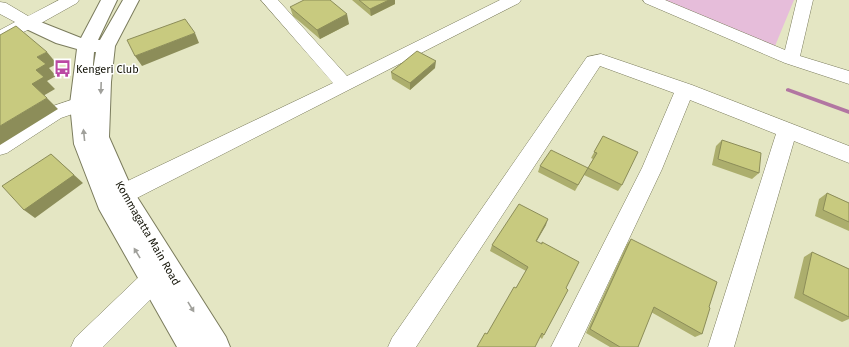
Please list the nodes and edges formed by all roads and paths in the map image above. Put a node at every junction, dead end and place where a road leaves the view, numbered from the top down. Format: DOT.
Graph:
graph roads {
  1 [pos="71,0"];
  2 [pos="109,0"];
  3 [pos="131,0"];
  4 [pos="269,0"];
  5 [pos="513,0"];
  6 [pos="651,0"];
  7 [pos="805,0"];
  8 [pos="0,8"];
  9 [pos="28,23"];
  10 [pos="0,38"];
  11 [pos="96,46"];
  12 [pos="791,59"];
  13 [pos="849,78"];
  14 [pos="345,85"];
  15 [pos="685,90"];
  16 [pos="80,104"];
  17 [pos="787,130"];
  18 [pos="0,147"];
  19 [pos="849,155"];
  20 [pos="123,194"];
  21 [pos="153,280"];
  22 [pos="84,347"];
  23 [pos="192,347"];
  24 [pos="216,347"];
  25 [pos="401,347"];
  26 [pos="564,347"];
  27 [pos="721,347"];
  1 -- 9 [label="street"];
  2 -- 11 [label="main road, Kommagatta Main Road"];
  3 -- 11 [label="main road, Kommagatta Main Road"];
  4 -- 14 [label="street"];
  5 -- 14 [label="street"];
  6 -- 12 [label="street"];
  7 -- 12 [label="street"];
  8 -- 9 [label="street"];
  9 -- 10 [label="street"];
  9 -- 11 [label="main road"];
  11 -- 16 [label="main road, Kommagatta Main Road"];
  11 -- 20 [label="main road, Kommagatta Main Road, one-way"];
  12 -- 13 [label="street"];
  14 -- 20 [label="street"];
  15 -- 17 [label="street"];
  15 -- 25 [label="street"];
  15 -- 26 [label="street"];
  16 -- 18 [label="street"];
  21 -- 16 [label="main road, Kommagatta Main Road, one-way"];
  17 -- 19 [label="street"];
  17 -- 27 [label="street"];
  20 -- 24 [label="main road, Kommagatta Main Road, one-way"];
  21 -- 22 [label="street"];
  21 -- 23 [label="main road, Kommagatta Main Road"];
}
